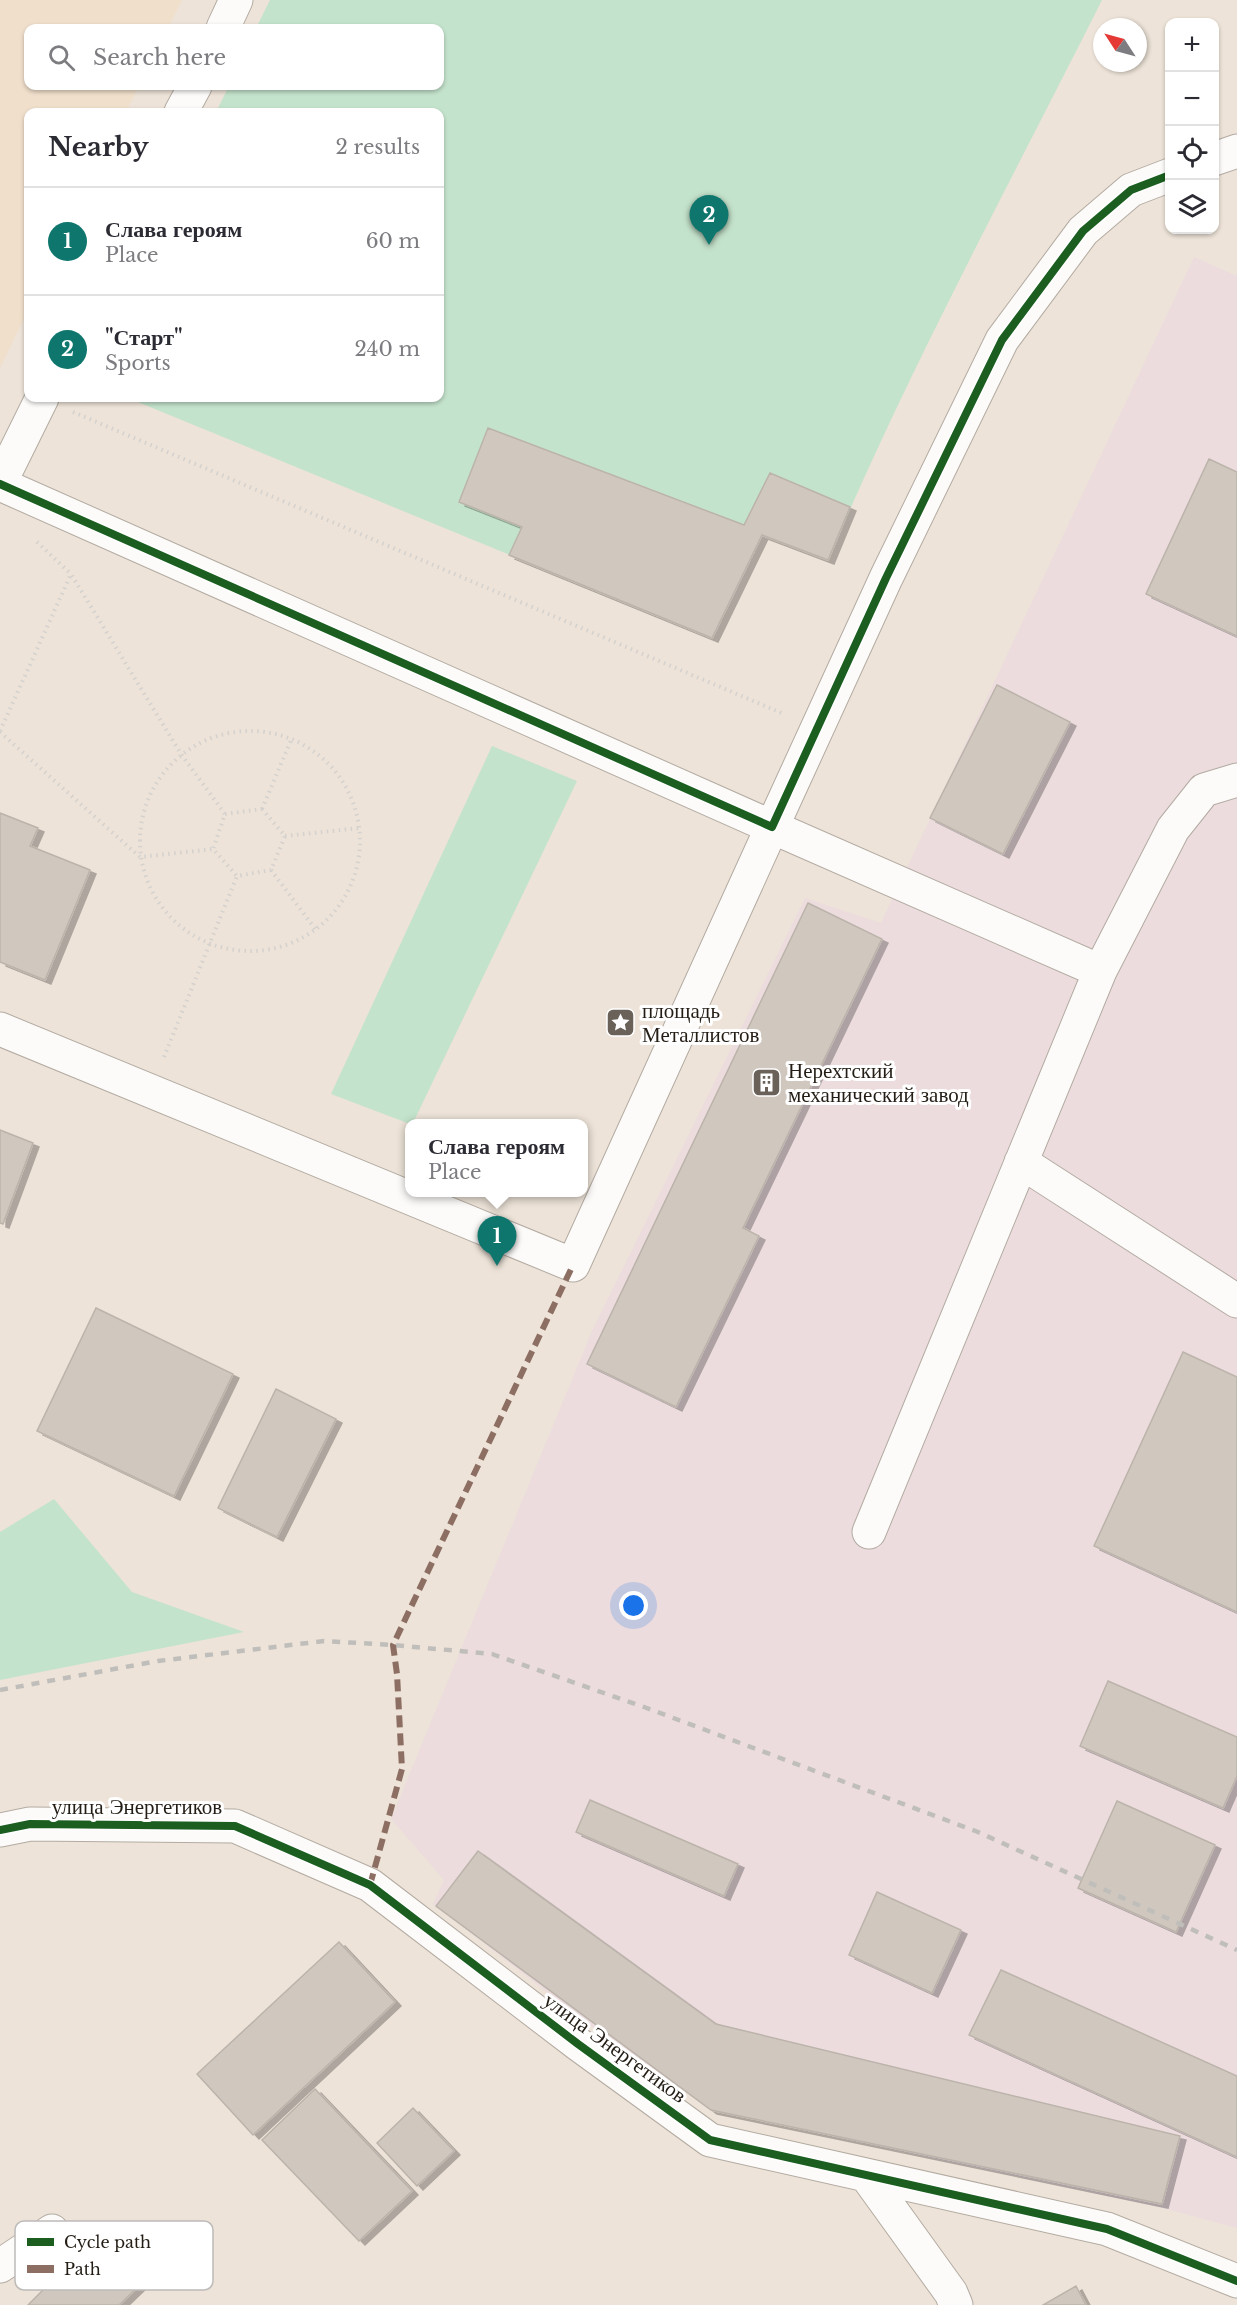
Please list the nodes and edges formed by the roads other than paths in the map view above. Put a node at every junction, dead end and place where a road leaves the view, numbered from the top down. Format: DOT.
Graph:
graph roads {
  1 [pos="237,0"];
  2 [pos="225,24"];
  3 [pos="193,90"];
  4 [pos="184,108"];
  5 [pos="1237,151"];
  6 [pos="1219,158"];
  7 [pos="1165,177"];
  8 [pos="40,402"];
  9 [pos="0,483"];
  10 [pos="1237,780"];
  11 [pos="772,827"];
  12 [pos="1101,970"];
  13 [pos="0,1029"];
  14 [pos="1021,1162"];
  15 [pos="405,1196"];
  16 [pos="408,1197"];
  17 [pos="1237,1301"];
  18 [pos="869,1532"];
  19 [pos="0,1830"];
  20 [pos="866,2175"];
  21 [pos="15,2256"];
  22 [pos="0,2266"];
  23 [pos="1237,2281"];
  24 [pos="956,2305"];
  1 -- 2 [label="street"];
  3 -- 4 [label="street"];
  5 -- 6 [label="street"];
  7 -- 11 [label="street"];
  8 -- 9 [label="street"];
  9 -- 11 [label="street"];
  10 -- 12 [label="street"];
  11 -- 12 [label="street"];
  11 -- 16 [label="street"];
  12 -- 14 [label="street"];
  13 -- 15 [label="street"];
  14 -- 17 [label="street"];
  14 -- 18 [label="street"];
  19 -- 20 [label="street, улица Энергетиков"];
  20 -- 23 [label="street, улица Энергетиков"];
  20 -- 24 [label="street"];
  21 -- 22 [label="street"];
}
